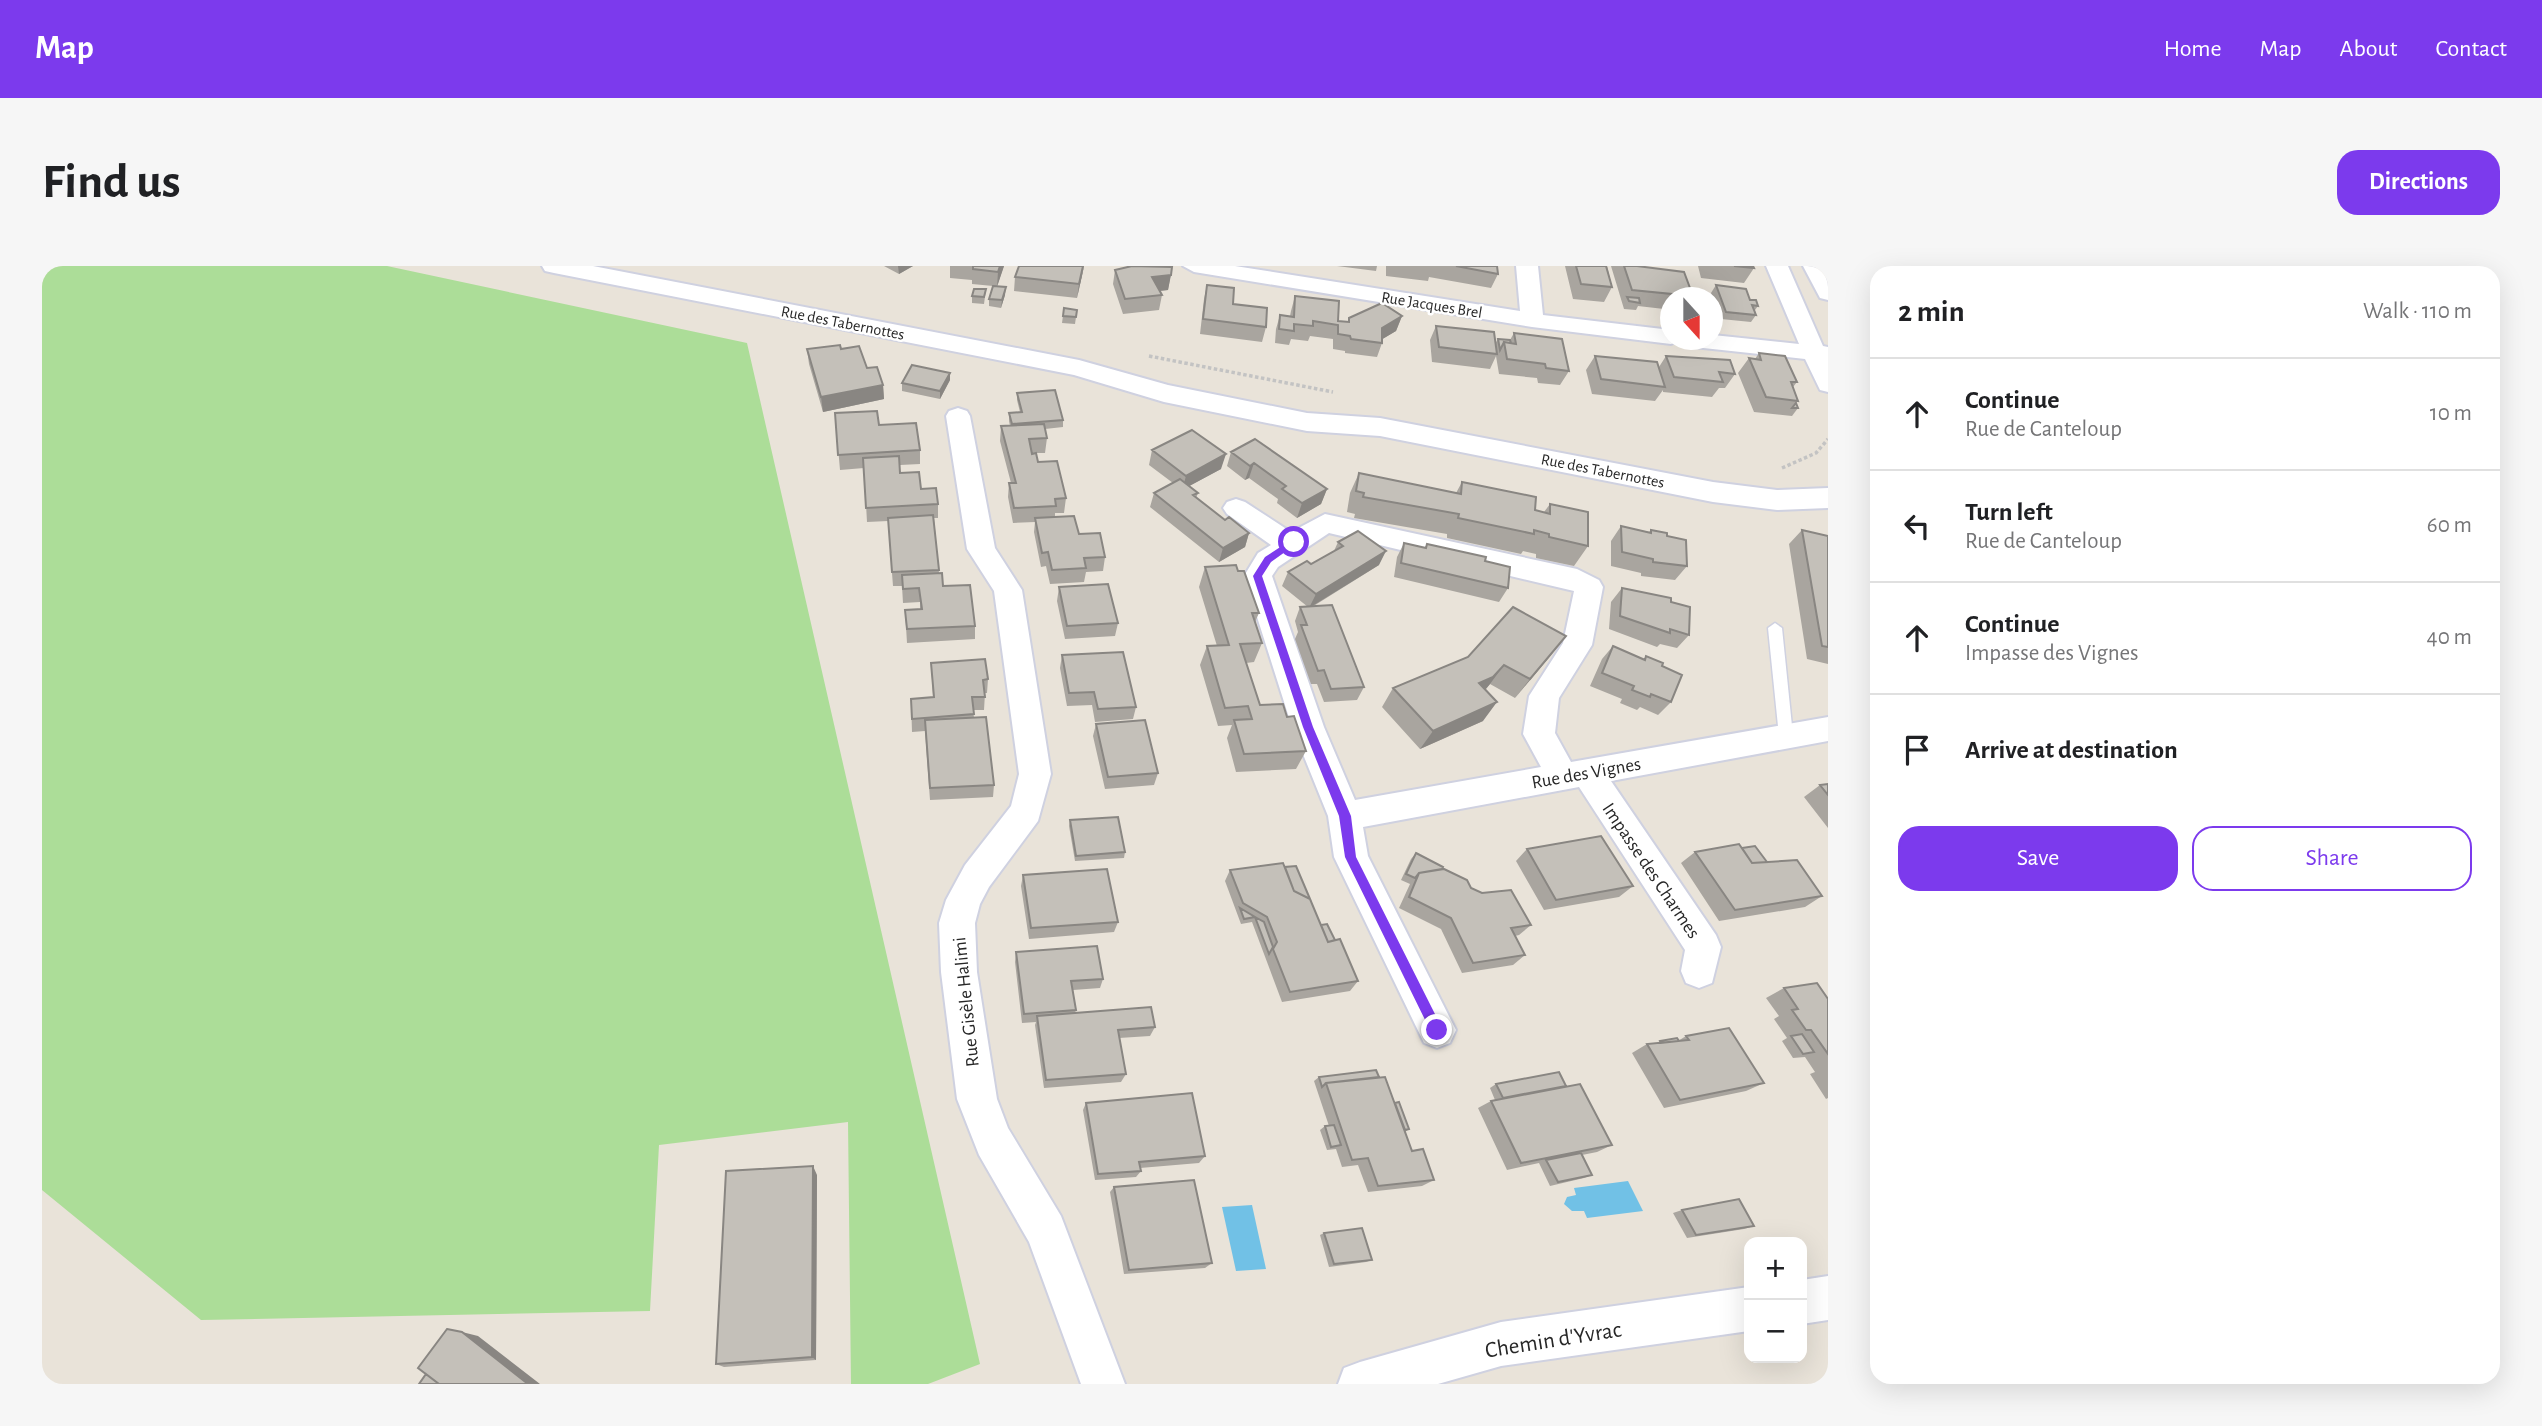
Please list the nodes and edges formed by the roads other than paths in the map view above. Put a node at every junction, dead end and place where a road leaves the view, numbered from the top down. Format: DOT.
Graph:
graph roads {
  1 [pos="554,266"];
  2 [pos="1194,266"];
  3 [pos="1527,266"];
  4 [pos="1777,266"];
  5 [pos="1815,266"];
  6 [pos="1828,293"];
  7 [pos="1532,320"];
  8 [pos="1660,336"];
  9 [pos="1723,343"];
  10 [pos="1821,354"];
  11 [pos="1828,385"];
  12 [pos="958,416"];
  13 [pos="1828,498"];
  14 [pos="1236,508"];
  15 [pos="1290,545"];
  16 [pos="1775,628"];
  17 [pos="1828,729"];
  18 [pos="1786,736"];
  19 [pos="1574,774"];
  20 [pos="1345,816"];
  21 [pos="1699,971"];
  22 [pos="1437,1030"];
  23 [pos="1828,1298"];
  24 [pos="1807,1301"];
  25 [pos="1744,1310"];
  26 [pos="1373,1382"];
  27 [pos="1103,1384"];
  1 -- 13 [label="street, Rue des Tabernottes"];
  2 -- 7 [label="street, Rue Jacques Brel"];
  3 -- 7 [label="street"];
  4 -- 10 [label="street"];
  5 -- 6 [label="street"];
  7 -- 8 [label="street, Rue Jacques Brel"];
  9 -- 10 [label="street"];
  10 -- 11 [label="street"];
  12 -- 27 [label="street, Rue Gisèle Halimi"];
  14 -- 15 [label="street"];
  15 -- 19 [label="street, Impasse des Charmes"];
  15 -- 20 [label="street"];
  16 -- 18 [label="lane"];
  17 -- 18 [label="street, Rue des Vignes"];
  18 -- 19 [label="street, Rue des Vignes"];
  19 -- 20 [label="street, Rue des Vignes"];
  19 -- 21 [label="street, Impasse des Charmes"];
  20 -- 22 [label="street"];
  23 -- 24 [label="street"];
  25 -- 26 [label="street, Chemin d'Yvrac"];
}
